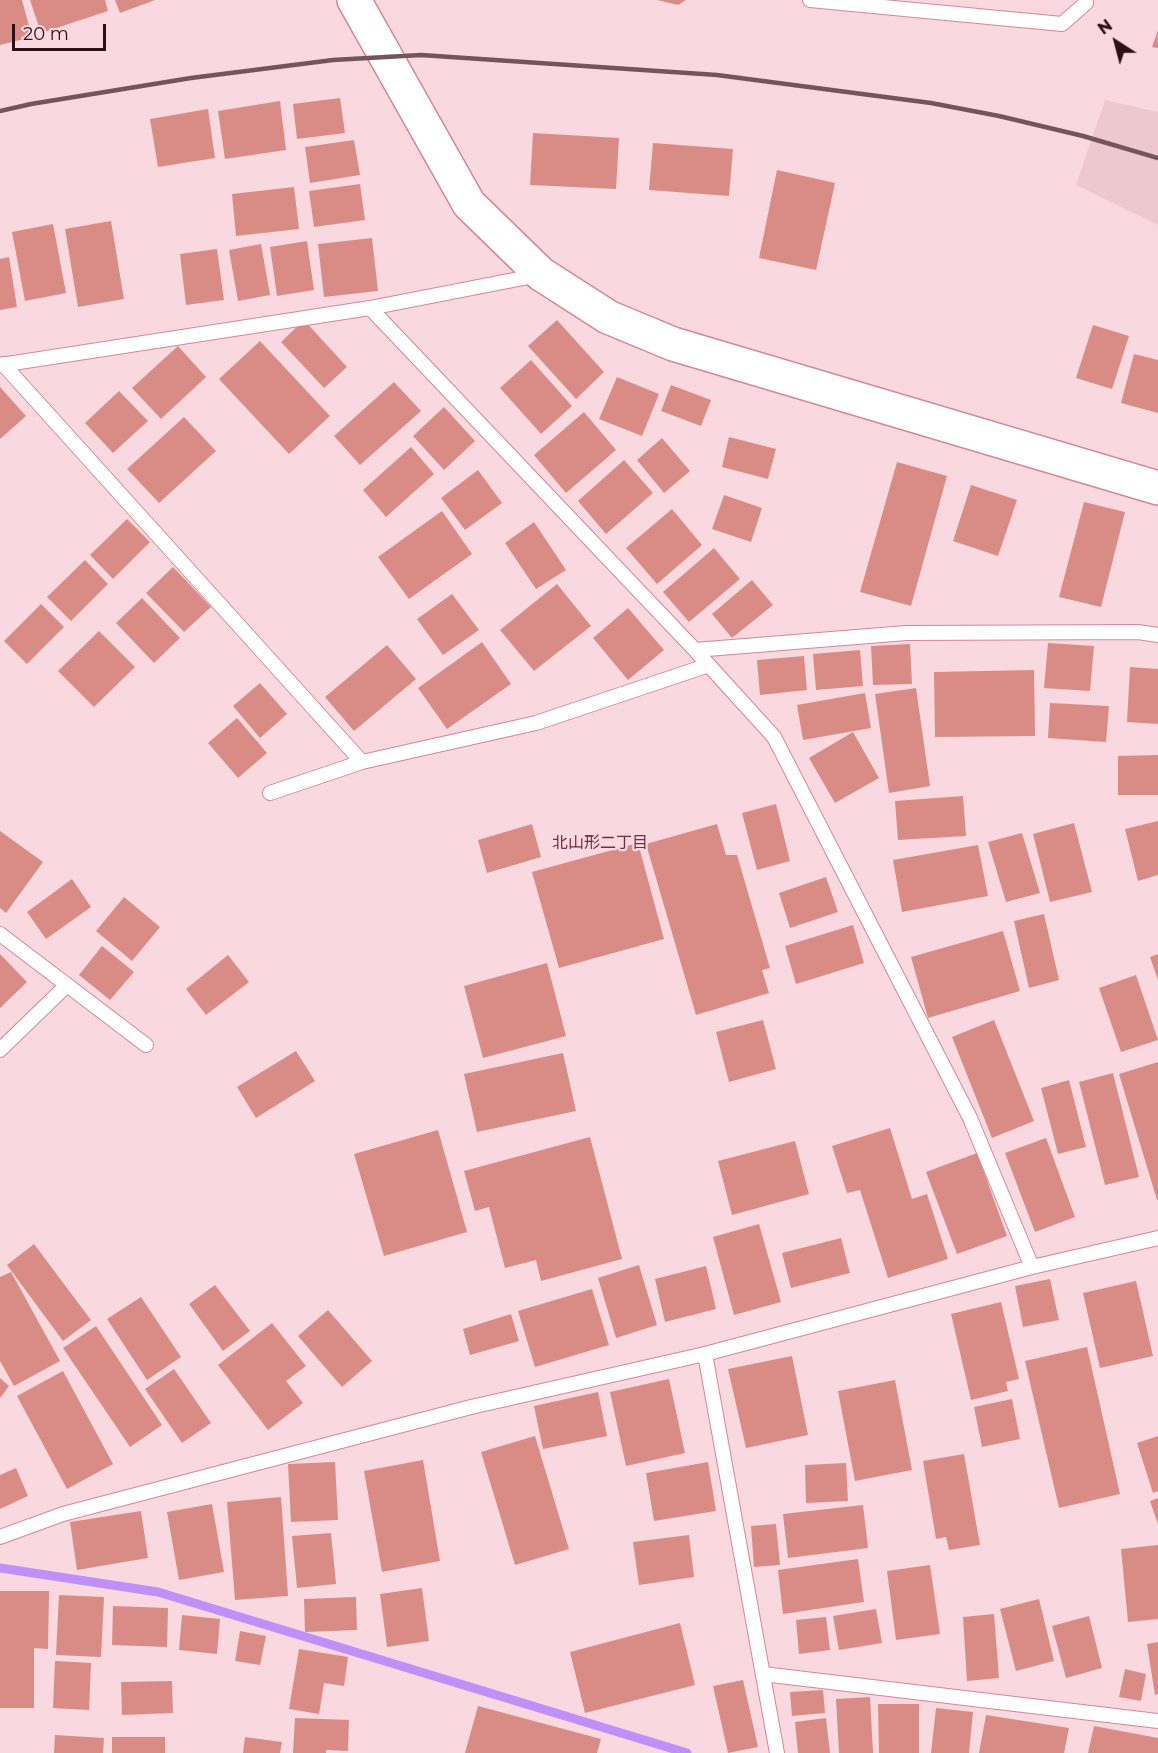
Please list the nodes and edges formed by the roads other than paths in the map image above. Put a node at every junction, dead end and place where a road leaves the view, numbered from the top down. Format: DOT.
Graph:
graph roads {
  1 [pos="354,0"];
  2 [pos="810,0"];
  3 [pos="1085,0"];
  4 [pos="541,274"];
  5 [pos="370,308"];
  6 [pos="1,365"];
  7 [pos="1158,488"];
  8 [pos="1158,635"];
  9 [pos="695,650"];
  10 [pos="709,665"];
  11 [pos="362,762"];
  12 [pos="270,793"];
  13 [pos="0,933"];
  14 [pos="66,986"];
  15 [pos="146,1045"];
  16 [pos="0,1050"];
  17 [pos="1158,1238"];
  18 [pos="1032,1267"];
  19 [pos="705,1354"];
  20 [pos="0,1537"];
  21 [pos="764,1674"];
  22 [pos="1158,1721"];
  23 [pos="777,1753"];
  1 -- 4 [label="street"];
  2 -- 3 [label="lane"];
  4 -- 5 [label="lane"];
  4 -- 7 [label="street"];
  5 -- 6 [label="lane"];
  5 -- 9 [label="lane"];
  6 -- 11 [label="lane"];
  8 -- 9 [label="lane"];
  9 -- 10 [label="lane"];
  10 -- 11 [label="lane"];
  10 -- 18 [label="lane"];
  11 -- 12 [label="lane"];
  13 -- 14 [label="lane"];
  14 -- 15 [label="lane"];
  14 -- 16 [label="lane"];
  17 -- 18 [label="lane"];
  18 -- 19 [label="lane"];
  19 -- 20 [label="lane"];
  19 -- 21 [label="lane"];
  21 -- 22 [label="lane"];
  21 -- 23 [label="lane"];
}
